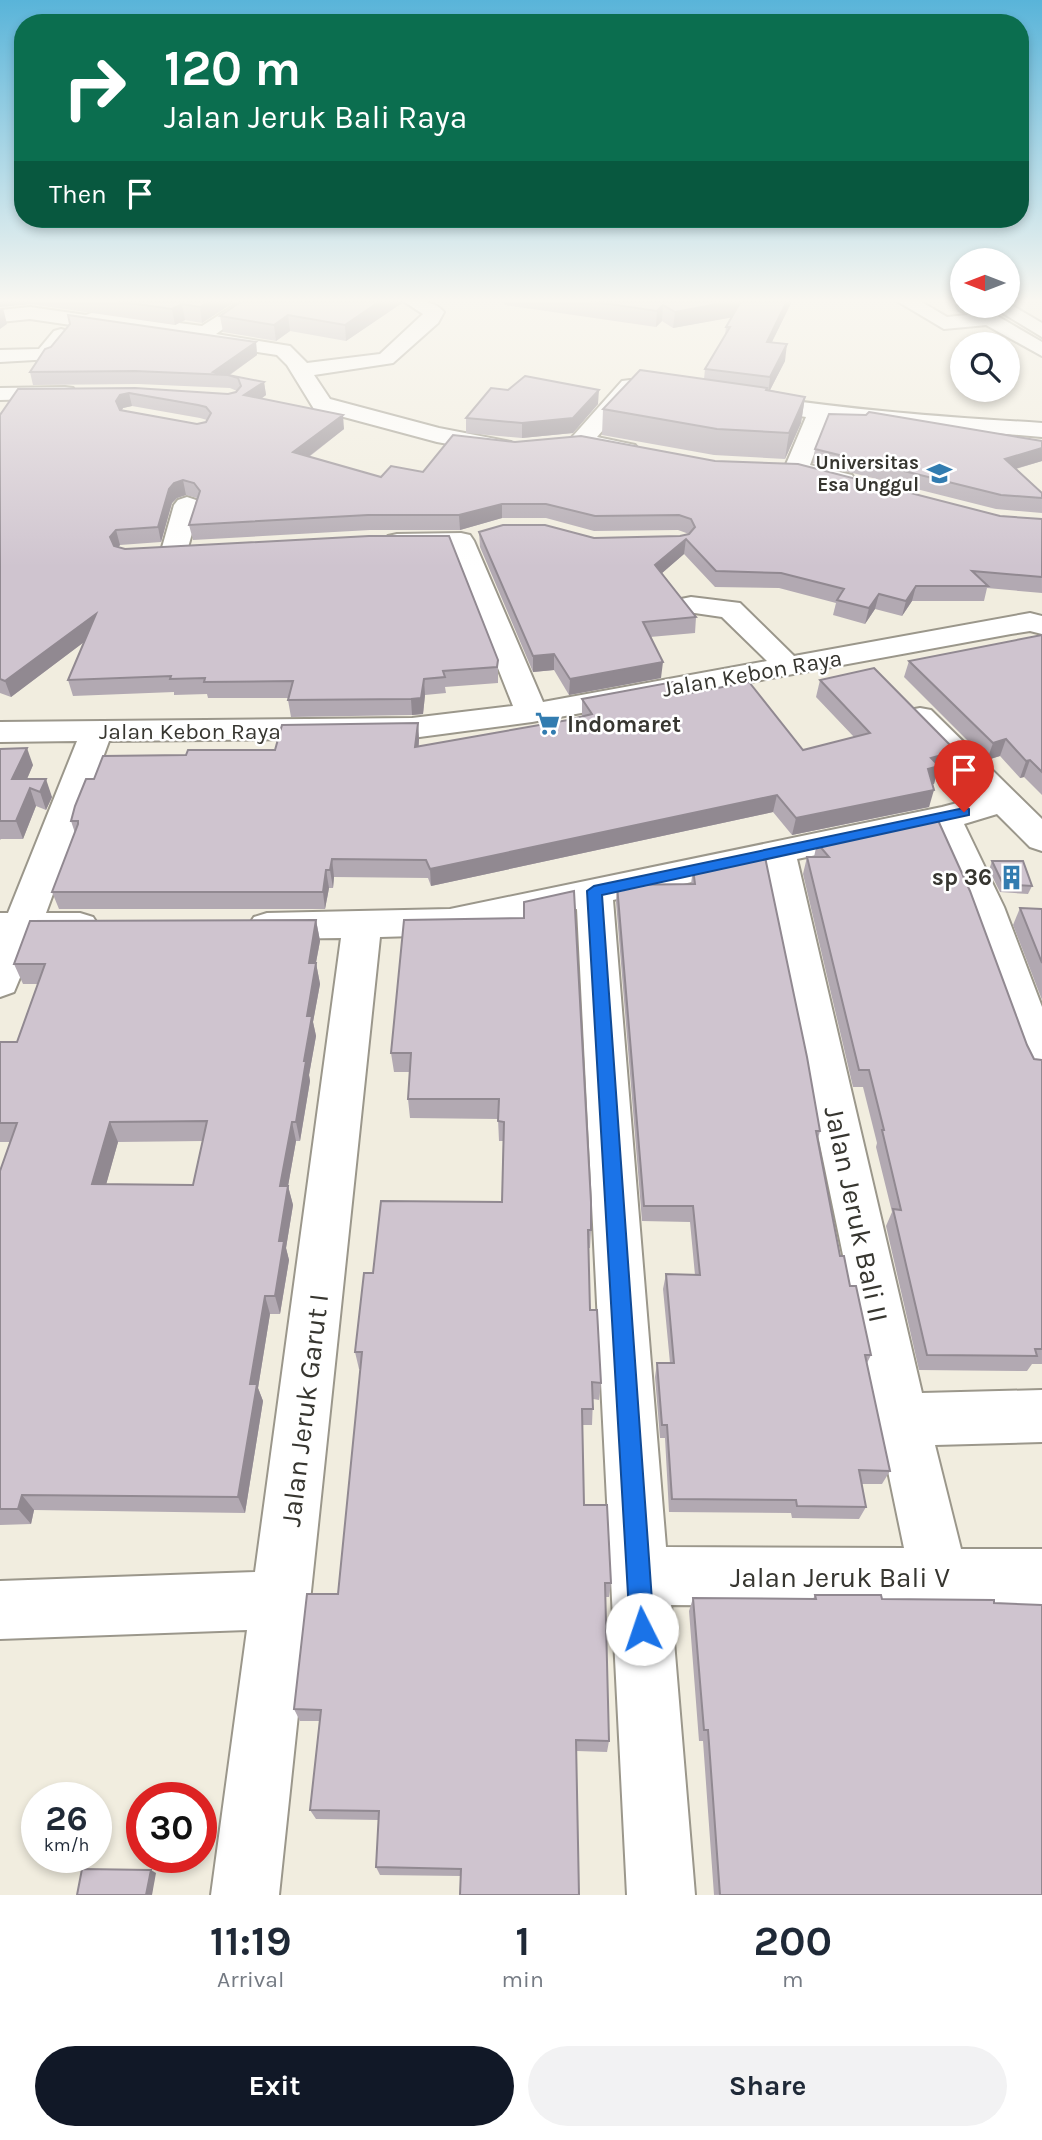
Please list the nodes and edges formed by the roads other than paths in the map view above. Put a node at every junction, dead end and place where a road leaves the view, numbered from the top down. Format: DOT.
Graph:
graph roads {
  1 [pos="311,389"];
  2 [pos="627,389"];
  3 [pos="83,393"];
  4 [pos="0,394"];
  5 [pos="725,398"];
  6 [pos="820,412"];
  7 [pos="1042,429"];
  8 [pos="581,441"];
  9 [pos="557,444"];
  10 [pos="520,447"];
  11 [pos="647,454"];
  12 [pos="869,487"];
  13 [pos="187,505"];
  14 [pos="370,541"];
  15 [pos="147,553"];
  16 [pos="691,605"];
  17 [pos="1042,625"];
  18 [pos="787,666"];
  19 [pos="903,699"];
  20 [pos="532,713"];
  21 [pos="97,731"];
  22 [pos="0,732"];
  23 [pos="1004,801"];
  24 [pos="944,818"];
  25 [pos="1042,839"];
  26 [pos="777,851"];
  27 [pos="594,891"];
  28 [pos="362,925"];
  29 [pos="115,926"];
  30 [pos="239,926"];
  31 [pos="10,927"];
  32 [pos="0,982"];
  33 [pos="1042,1060"];
  34 [pos="1042,1416"];
  35 [pos="902,1420"];
  36 [pos="639,1576"];
  37 [pos="939,1577"];
  38 [pos="1042,1578"];
  39 [pos="281,1600"];
  40 [pos="0,1610"];
  41 [pos="245,1895"];
  42 [pos="661,1895"];
  1 -- 10 [label="main road"];
  2 -- 8 [label="main road"];
  3 -- 4 [label="main road"];
  5 -- 6 [label="main road"];
  6 -- 7 [label="main road"];
  6 -- 12 [label="main road"];
  8 -- 9 [label="main road"];
  8 -- 11 [label="main road"];
  13 -- 15 [label="main road"];
  14 -- 20 [label="main road"];
  16 -- 18 [label="main road"];
  17 -- 18 [label="main road, Jalan Kebon Raya"];
  18 -- 20 [label="main road, Jalan Kebon Raya"];
  19 -- 23 [label="main road"];
  20 -- 21 [label="main road, Jalan Kebon Raya"];
  21 -- 22 [label="main road, Jalan Kebon Raya"];
  21 -- 31 [label="main road"];
  23 -- 24 [label="main road"];
  23 -- 25 [label="main road"];
  24 -- 26 [label="main road"];
  24 -- 33 [label="main road"];
  26 -- 27 [label="main road"];
  26 -- 35 [label="main road, Jalan Jeruk Bali II"];
  27 -- 28 [label="main road"];
  27 -- 36 [label="main road"];
  28 -- 30 [label="main road"];
  28 -- 39 [label="main road, Jalan Jeruk Garut I"];
  29 -- 31 [label="main road"];
  31 -- 32 [label="main road"];
  34 -- 35 [label="main road"];
  35 -- 37 [label="main road, Jalan Jeruk Bali II"];
  36 -- 37 [label="main road, Jalan Jeruk Bali V"];
  36 -- 42 [label="main road"];
  37 -- 38 [label="main road, Jalan Jeruk Bali V"];
  39 -- 40 [label="main road"];
  39 -- 41 [label="main road, Jalan Jeruk Garut I"];
}
